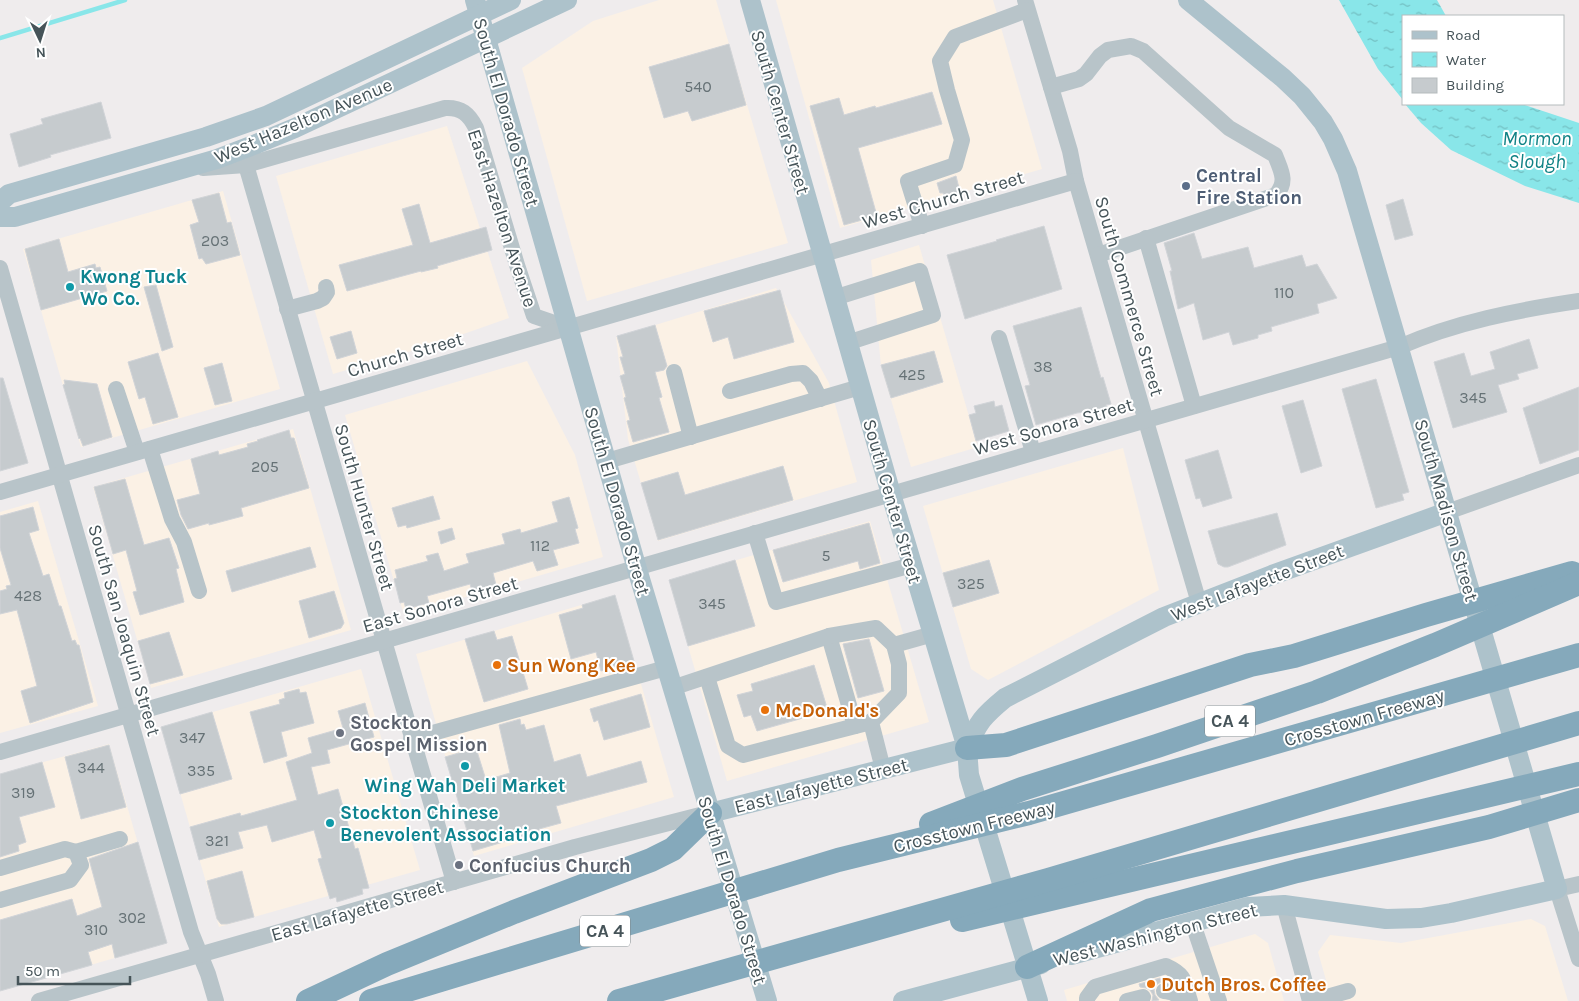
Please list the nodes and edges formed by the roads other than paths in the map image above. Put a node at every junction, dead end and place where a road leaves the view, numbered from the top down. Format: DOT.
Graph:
graph roads {
  1 [pos="475,0"];
  2 [pos="511,0"];
  3 [pos="567,0"];
  4 [pos="1188,0"];
  5 [pos="751,4"];
  6 [pos="1026,5"];
  7 [pos="1051,87"];
  8 [pos="256,144"];
  9 [pos="246,165"];
  10 [pos="178,170"];
  11 [pos="1076,181"];
  12 [pos="0,202"];
  13 [pos="0,217"];
  14 [pos="922,226"];
  15 [pos="1146,238"];
  16 [pos="822,255"];
  17 [pos="1098,255"];
  18 [pos="0,268"];
  19 [pos="326,287"];
  20 [pos="834,298"];
  21 [pos="1579,302"];
  22 [pos="287,309"];
  23 [pos="569,328"];
  24 [pos="999,338"];
  25 [pos="847,343"];
  26 [pos="1399,347"];
  27 [pos="674,372"];
  28 [pos="860,387"];
  29 [pos="116,389"];
  30 [pos="730,391"];
  31 [pos="820,399"];
  32 [pos="313,402"];
  33 [pos="1194,406"];
  34 [pos="1145,420"];
  35 [pos="691,437"];
  36 [pos="143,451"];
  37 [pos="1033,452"];
  38 [pos="607,461"];
  39 [pos="1579,465"];
  40 [pos="59,475"];
  41 [pos="0,492"];
  42 [pos="891,494"];
  43 [pos="1447,512"];
  44 [pos="755,533"];
  45 [pos="912,565"];
  46 [pos="637,569"];
  47 [pos="1579,571"];
  48 [pos="1579,583"];
  49 [pos="199,591"];
  50 [pos="1528,595"];
  51 [pos="1199,603"];
  52 [pos="933,634"];
  53 [pos="829,636"];
  54 [pos="383,641"];
  55 [pos="894,645"];
  56 [pos="1579,655"];
  57 [pos="666,668"];
  58 [pos="707,677"];
  59 [pos="672,688"];
  60 [pos="129,714"];
  61 [pos="871,722"];
  62 [pos="1572,725"];
  63 [pos="855,726"];
  64 [pos="411,739"];
  65 [pos="967,748"];
  66 [pos="0,752"];
  67 [pos="883,769"];
  68 [pos="1579,774"];
  69 [pos="1579,800"];
  70 [pos="710,813"];
  71 [pos="120,839"];
  72 [pos="76,852"];
  73 [pos="838,860"];
  74 [pos="0,868"];
  75 [pos="454,882"];
  76 [pos="1579,884"];
  77 [pos="1051,889"];
  78 [pos="1557,889"];
  79 [pos="0,900"];
  80 [pos="1284,905"];
  81 [pos="1192,921"];
  82 [pos="200,955"];
  83 [pos="1579,959"];
  84 [pos="1027,967"];
  85 [pos="1347,990"];
  86 [pos="1164,991"];
  87 [pos="1143,997"];
  88 [pos="39,1001"];
  89 [pos="216,1001"];
  90 [pos="308,1001"];
  91 [pos="371,1001"];
  92 [pos="619,1001"];
  93 [pos="766,1001"];
  94 [pos="902,1001"];
  95 [pos="1038,1001"];
  96 [pos="1087,1001"];
  97 [pos="1127,1001"];
  98 [pos="1180,1001"];
  99 [pos="1190,1001"];
  100 [pos="1219,1001"];
  101 [pos="1312,1001"];
  1 -- 23 [label="main road, South El Dorado Street"];
  2 -- 12 [label="main road"];
  3 -- 8 [label="main road, West Hazelton Avenue"];
  4 -- 26 [label="main road, South Madison Street"];
  5 -- 16 [label="main road, South Center Street"];
  6 -- 7 [label="street, South Commerce Street"];
  6 -- 14 [label="street"];
  7 -- 11 [label="street, South Commerce Street"];
  7 -- 15 [label="street"];
  8 -- 9 [label="street"];
  8 -- 10 [label="main road, West Hazelton Avenue"];
  9 -- 10 [label="street, East Hazelton Avenue"];
  9 -- 22 [label="street, South Hunter Street"];
  9 -- 23 [label="street, East Hazelton Avenue"];
  10 -- 13 [label="main road, West Hazelton Avenue"];
  11 -- 14 [label="street, West Church Street"];
  11 -- 17 [label="street, South Commerce Street"];
  14 -- 16 [label="street, West Church Street"];
  15 -- 17 [label="street"];
  15 -- 33 [label="street"];
  16 -- 20 [label="main road, South Center Street"];
  16 -- 23 [label="street, Church Street"];
  17 -- 34 [label="street, South Commerce Street"];
  18 -- 40 [label="street, South San Joaquin Street"];
  19 -- 22 [label="street"];
  20 -- 25 [label="main road, South Center Street"];
  20 -- 25 [label="street"];
  21 -- 26 [label="street, West Sonora Street"];
  22 -- 32 [label="street, South Hunter Street"];
  23 -- 32 [label="street, Church Street"];
  23 -- 38 [label="main road, South El Dorado Street"];
  24 -- 37 [label="street"];
  25 -- 28 [label="main road, South Center Street"];
  26 -- 33 [label="street, West Sonora Street"];
  26 -- 43 [label="main road, South Madison Street"];
  27 -- 35 [label="street"];
  28 -- 31 [label="street"];
  28 -- 42 [label="main road, South Center Street"];
  29 -- 36 [label="street"];
  30 -- 31 [label="street"];
  31 -- 35 [label="street"];
  32 -- 36 [label="street, Church Street"];
  32 -- 54 [label="street, South Hunter Street"];
  33 -- 34 [label="street, West Sonora Street"];
  34 -- 37 [label="street, West Sonora Street"];
  34 -- 51 [label="street, South Commerce Street"];
  35 -- 38 [label="street"];
  36 -- 40 [label="street, Church Street"];
  36 -- 49 [label="street"];
  37 -- 42 [label="street, West Sonora Street"];
  38 -- 46 [label="main road, South El Dorado Street"];
  39 -- 43 [label="street, West Lafayette Street"];
  40 -- 41 [label="street, Church Street"];
  40 -- 60 [label="street, South San Joaquin Street"];
  42 -- 44 [label="street, East Sonora Street"];
  42 -- 45 [label="main road, South Center Street"];
  43 -- 51 [label="main road, West Lafayette Street"];
  43 -- 78 [label="main road, South Madison Street"];
  44 -- 45 [label="street"];
  44 -- 46 [label="street, East Sonora Street"];
  45 -- 52 [label="main road, South Center Street"];
  46 -- 54 [label="street, East Sonora Street"];
  46 -- 57 [label="main road, South El Dorado Street"];
  47 -- 50 [label="highway"];
  48 -- 50 [label="highway, CA 4"];
  50 -- 65 [label="highway"];
  50 -- 73 [label="highway, CA 4"];
  51 -- 65 [label="main road, West Lafayette Street"];
  52 -- 55 [label="street"];
  52 -- 65 [label="main road, South Center Street"];
  53 -- 55 [label="street"];
  53 -- 58 [label="street"];
  53 -- 63 [label="street"];
  54 -- 60 [label="street, East Sonora Street"];
  54 -- 64 [label="street, South Hunter Street"];
  55 -- 61 [label="street"];
  56 -- 73 [label="highway, Crosstown Freeway / CA 4"];
  57 -- 59 [label="main road, South El Dorado Street"];
  57 -- 64 [label="street"];
  58 -- 59 [label="street"];
  58 -- 63 [label="street"];
  59 -- 70 [label="main road, South El Dorado Street"];
  60 -- 66 [label="street, East Sonora Street"];
  60 -- 82 [label="street, South San Joaquin Street"];
  61 -- 63 [label="street"];
  61 -- 67 [label="street"];
  62 -- 77 [label="highway"];
  64 -- 75 [label="street, South Hunter Street"];
  65 -- 67 [label="main road, East Lafayette Street"];
  65 -- 84 [label="main road, South Center Street"];
  67 -- 70 [label="main road, East Lafayette Street"];
  68 -- 77 [label="highway"];
  69 -- 84 [label="highway"];
  70 -- 75 [label="street, East Lafayette Street"];
  70 -- 90 [label="highway"];
  70 -- 93 [label="main road, South El Dorado Street"];
  71 -- 72 [label="street"];
  72 -- 74 [label="street"];
  72 -- 79 [label="street"];
  73 -- 91 [label="highway, Crosstown Freeway / CA 4"];
  75 -- 82 [label="street, East Lafayette Street"];
  76 -- 78 [label="street, West Washington Street"];
  77 -- 92 [label="highway"];
  78 -- 80 [label="main road, West Washington Street"];
  78 -- 83 [label="street, South Madison Street"];
  80 -- 81 [label="main road, West Washington Street"];
  80 -- 101 [label="street"];
  81 -- 84 [label="main road, West Washington Street"];
  81 -- 100 [label="street"];
  82 -- 88 [label="street, East Lafayette Street"];
  82 -- 89 [label="street, South San Joaquin Street"];
  84 -- 94 [label="main road, West Washington Street"];
  84 -- 95 [label="main road, South Center Street"];
  85 -- 101 [label="street"];
  86 -- 98 [label="street"];
  87 -- 97 [label="street"];
  96 -- 99 [label="street"];
}
